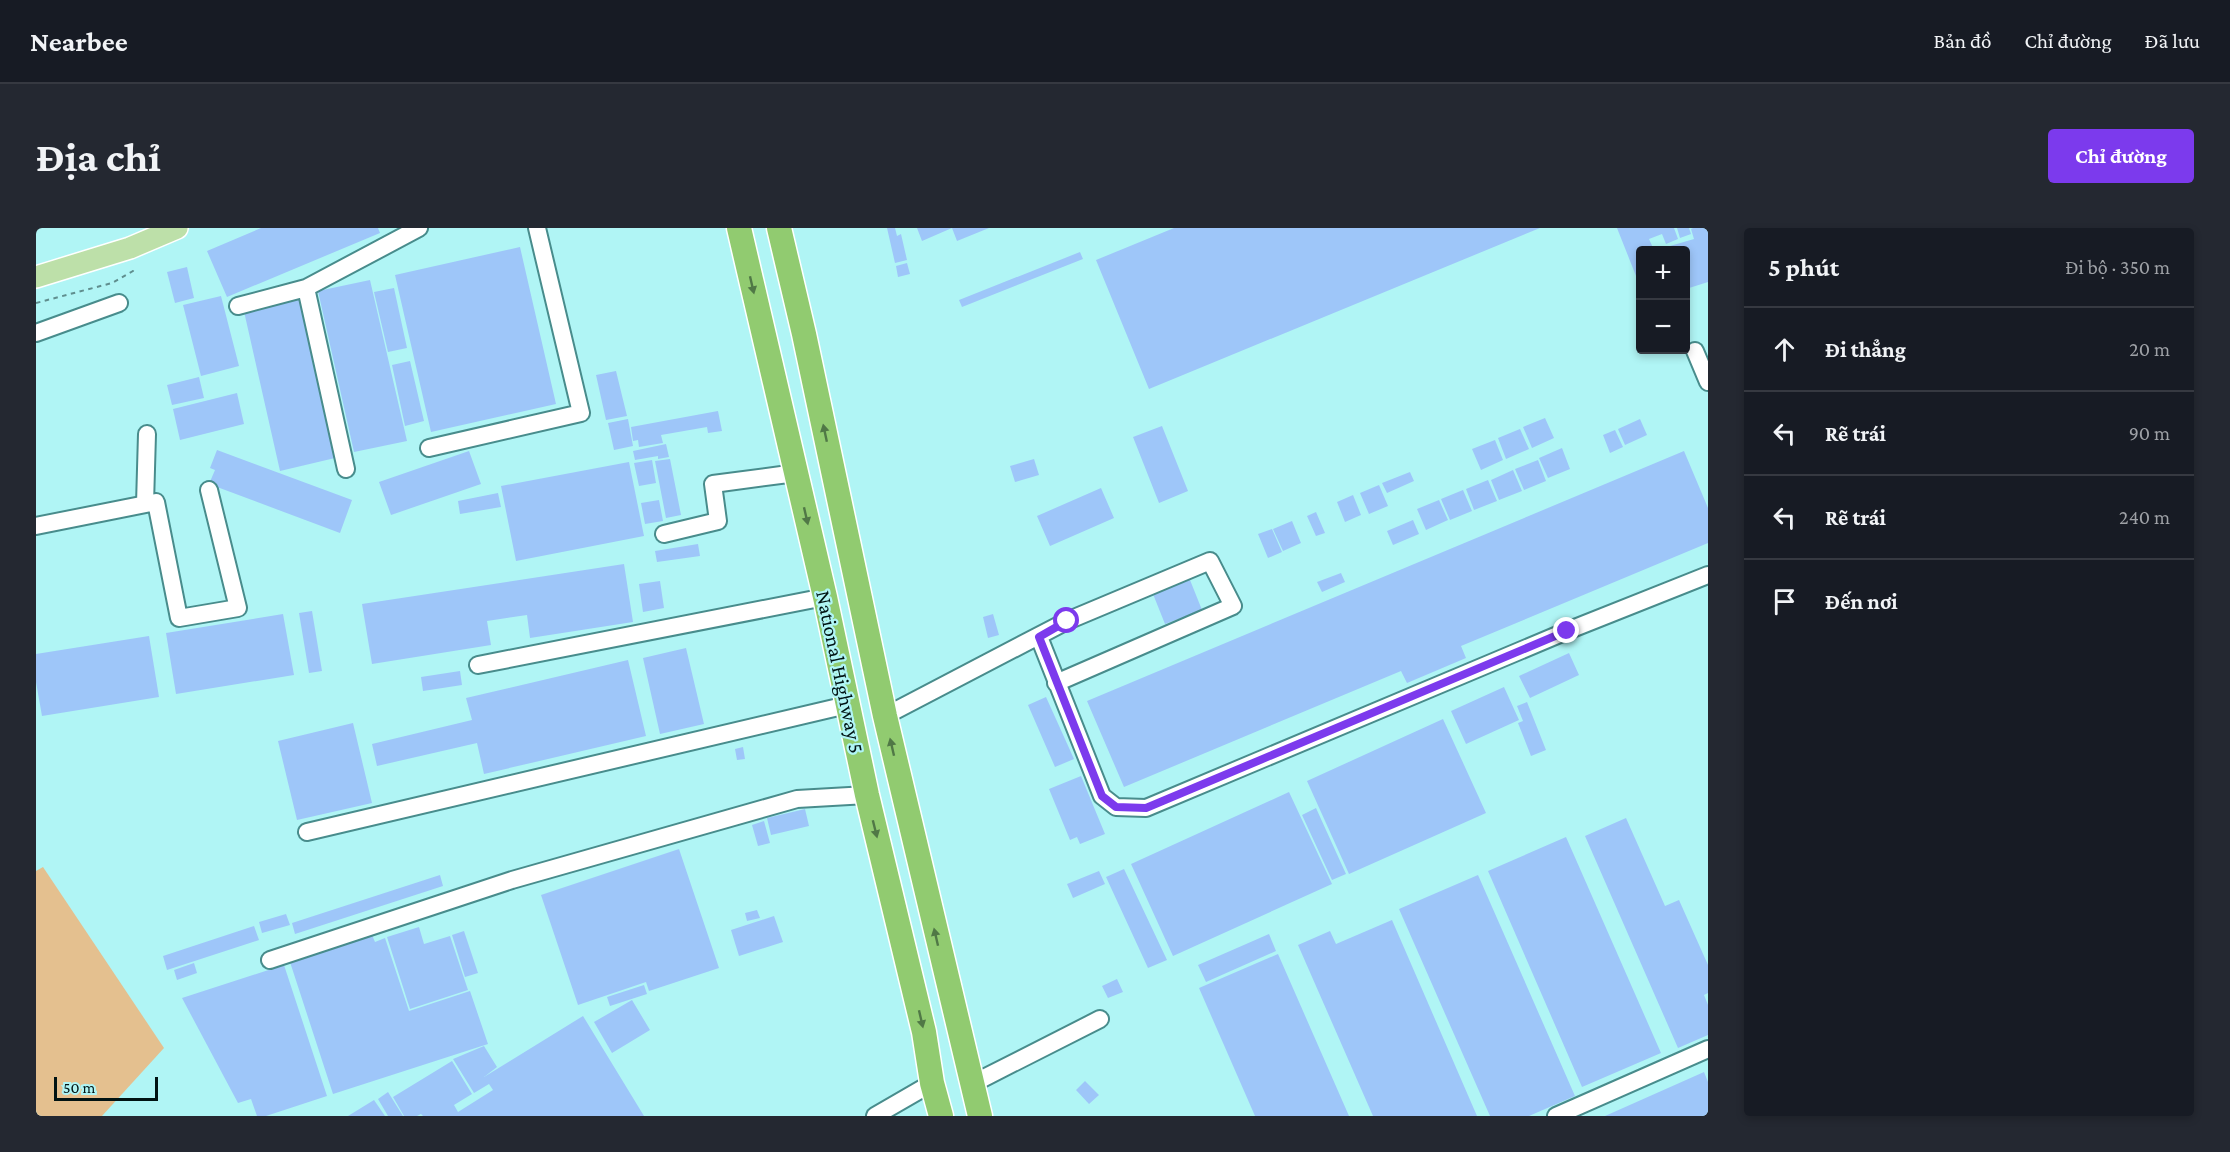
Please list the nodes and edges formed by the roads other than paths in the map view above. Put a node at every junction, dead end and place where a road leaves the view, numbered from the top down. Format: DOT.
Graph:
graph roads {
  1 [pos="177,228"];
  2 [pos="419,228"];
  3 [pos="537,228"];
  4 [pos="739,228"];
  5 [pos="779,228"];
  6 [pos="36,277"];
  7 [pos="306,288"];
  8 [pos="119,303"];
  9 [pos="238,306"];
  10 [pos="36,333"];
  11 [pos="1695,351"];
  12 [pos="1708,382"];
  13 [pos="147,434"];
  14 [pos="429,448"];
  15 [pos="346,469"];
  16 [pos="796,473"];
  17 [pos="209,490"];
  18 [pos="146,504"];
  19 [pos="36,526"];
  20 [pos="664,534"];
  21 [pos="1708,575"];
  22 [pos="825,597"];
  23 [pos="1039,637"];
  24 [pos="478,665"];
  25 [pos="1056,683"];
  26 [pos="847,705"];
  27 [pos="885,716"];
  28 [pos="867,795"];
  29 [pos="307,832"];
  30 [pos="270,960"];
  31 [pos="1100,1019"];
  32 [pos="1708,1049"];
  33 [pos="932,1083"];
  34 [pos="972,1083"];
  35 [pos="875,1116"];
  36 [pos="941,1116"];
  37 [pos="981,1116"];
  38 [pos="1556,1116"];
  1 -- 6 [label="main road"];
  2 -- 7 [label="lane"];
  3 -- 14 [label="lane"];
  4 -- 16 [label="highway, National Highway 5, one-way"];
  27 -- 5 [label="highway, National Highway 5, one-way"];
  7 -- 9 [label="lane"];
  7 -- 15 [label="lane"];
  8 -- 10 [label="lane"];
  11 -- 12 [label="lane"];
  13 -- 18 [label="lane"];
  16 -- 20 [label="lane"];
  16 -- 22 [label="highway, National Highway 5, one-way"];
  17 -- 18 [label="lane"];
  18 -- 19 [label="lane"];
  21 -- 25 [label="lane"];
  22 -- 24 [label="lane"];
  22 -- 26 [label="highway, National Highway 5"];
  23 -- 25 [label="lane"];
  23 -- 25 [label="lane"];
  23 -- 27 [label="lane"];
  26 -- 28 [label="highway, National Highway 5"];
  26 -- 29 [label="lane"];
  34 -- 27 [label="highway, National Highway 5, one-way"];
  28 -- 30 [label="lane"];
  28 -- 33 [label="highway, National Highway 5, one-way"];
  31 -- 34 [label="lane"];
  32 -- 38 [label="lane"];
  33 -- 35 [label="lane"];
  33 -- 36 [label="highway, National Highway 5"];
  34 -- 37 [label="highway, National Highway 5"];
}
